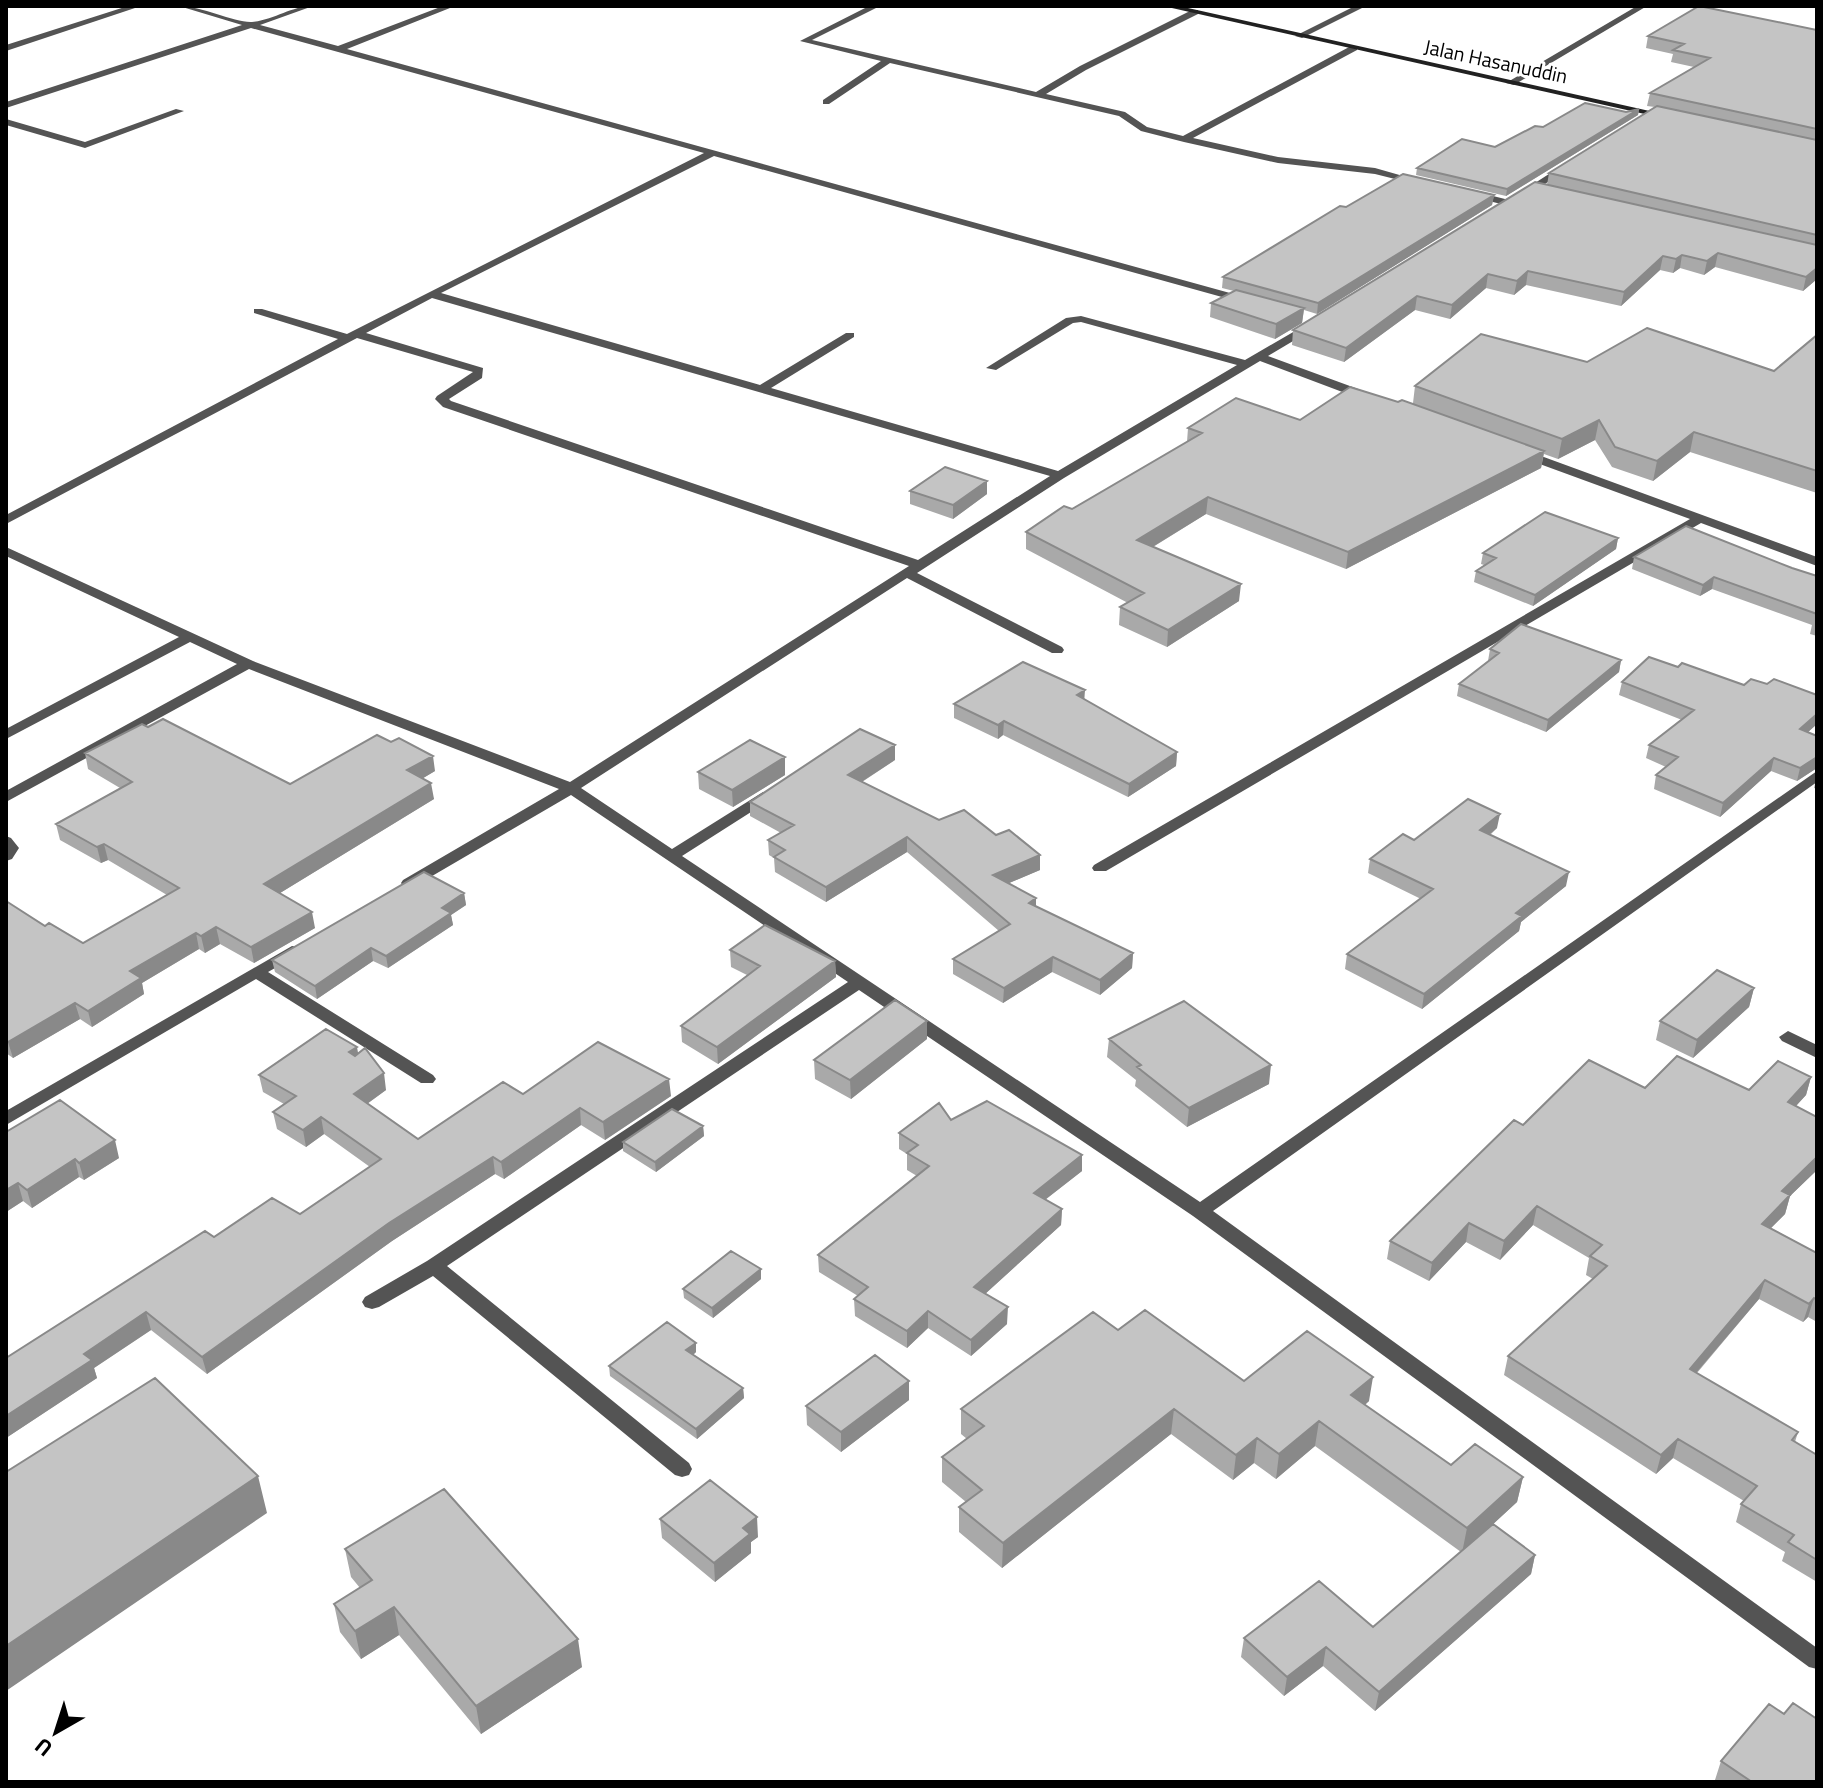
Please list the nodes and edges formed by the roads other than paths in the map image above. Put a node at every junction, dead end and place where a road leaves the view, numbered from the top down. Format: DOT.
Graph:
graph roads {
  1 [pos="137,6"];
  2 [pos="183,6"];
  3 [pos="309,6"];
  4 [pos="451,6"];
  5 [pos="876,6"];
  6 [pos="1167,6"];
  7 [pos="1362,6"];
  8 [pos="1643,6"];
  9 [pos="1195,12"];
  10 [pos="253,25"];
  11 [pos="1299,36"];
  12 [pos="6,48"];
  13 [pos="1354,48"];
  14 [pos="338,49"];
  15 [pos="887,61"];
  16 [pos="1511,83"];
  17 [pos="1039,94"];
  18 [pos="826,102"];
  19 [pos="6,105"];
  20 [pos="179,111"];
  21 [pos="1652,113"];
  22 [pos="1682,120"];
  23 [pos="6,122"];
  24 [pos="1638,122"];
  25 [pos="1184,139"];
  26 [pos="713,153"];
  27 [pos="1585,155"];
  28 [pos="1433,185"];
  29 [pos="1463,192"];
  30 [pos="1509,203"];
  31 [pos="1495,211"];
  32 [pos="431,294"];
  33 [pos="1258,304"];
  34 [pos="258,311"];
  35 [pos="1304,317"];
  36 [pos="850,335"];
  37 [pos="352,336"];
  38 [pos="1253,360"];
  39 [pos="992,368"];
  40 [pos="762,389"];
  41 [pos="1378,401"];
  42 [pos="1512,450"];
  43 [pos="1060,475"];
  44 [pos="1701,518"];
  45 [pos="6,520"];
  46 [pos="11,558"];
  47 [pos="1817,562"];
  48 [pos="913,569"];
  49 [pos="188,638"];
  50 [pos="1057,650"];
  51 [pos="248,664"];
  52 [pos="6,735"];
  53 [pos="1817,775"];
  54 [pos="785,784"];
  55 [pos="571,788"];
  56 [pos="6,797"];
  57 [pos="6,841"];
  58 [pos="6,856"];
  59 [pos="671,856"];
  60 [pos="1100,868"];
  61 [pos="393,892"];
  62 [pos="311,940"];
  63 [pos="256,972"];
  64 [pos="859,982"];
  65 [pos="1788,1037"];
  66 [pos="1817,1052"];
  67 [pos="427,1079"];
  68 [pos="6,1119"];
  69 [pos="1200,1211"];
  70 [pos="434,1266"];
  71 [pos="372,1302"];
  72 [pos="682,1469"];
  73 [pos="1817,1660"];
  1 -- 12 [label="street"];
  2 -- 10 [label="street"];
  3 -- 10 [label="street"];
  4 -- 14 [label="street"];
  5 -- 15 [label="street"];
  6 -- 9 [label="main road, Jalan Hasanuddin"];
  7 -- 11 [label="street"];
  8 -- 16 [label="street"];
  9 -- 11 [label="main road, Jalan Hasanuddin"];
  9 -- 17 [label="street"];
  10 -- 14 [label="street"];
  10 -- 19 [label="street"];
  11 -- 13 [label="main road, Jalan Hasanuddin"];
  13 -- 16 [label="main road, Jalan Hasanuddin"];
  13 -- 25 [label="street"];
  14 -- 26 [label="street"];
  15 -- 17 [label="street"];
  15 -- 18 [label="street"];
  16 -- 21 [label="main road, Jalan Hasanuddin"];
  17 -- 25 [label="street"];
  20 -- 23 [label="street"];
  21 -- 22 [label="main road, Jalan Hasanuddin"];
  21 -- 24 [label="street"];
  25 -- 28 [label="street"];
  26 -- 32 [label="street"];
  26 -- 33 [label="street"];
  27 -- 30 [label="street"];
  29 -- 30 [label="street"];
  30 -- 31 [label="street"];
  32 -- 37 [label="street"];
  32 -- 40 [label="street"];
  34 -- 37 [label="street"];
  35 -- 38 [label="street"];
  36 -- 40 [label="street"];
  37 -- 45 [label="street"];
  37 -- 48 [label="street"];
  38 -- 39 [label="street"];
  38 -- 41 [label="street"];
  38 -- 43 [label="street"];
  40 -- 43 [label="street"];
  42 -- 44 [label="street"];
  43 -- 48 [label="street"];
  44 -- 47 [label="street"];
  44 -- 60 [label="street"];
  46 -- 49 [label="street"];
  48 -- 50 [label="street"];
  48 -- 55 [label="street"];
  49 -- 51 [label="street"];
  49 -- 52 [label="street"];
  51 -- 55 [label="street"];
  51 -- 56 [label="street"];
  53 -- 69 [label="street"];
  54 -- 59 [label="street"];
  55 -- 59 [label="street"];
  55 -- 61 [label="street"];
  57 -- 58 [label="street"];
  59 -- 64 [label="street"];
  62 -- 63 [label="street"];
  63 -- 67 [label="street"];
  63 -- 68 [label="street"];
  64 -- 69 [label="street"];
  64 -- 70 [label="street"];
  65 -- 66 [label="street"];
  69 -- 73 [label="street"];
  70 -- 71 [label="street"];
  70 -- 72 [label="street"];
}
